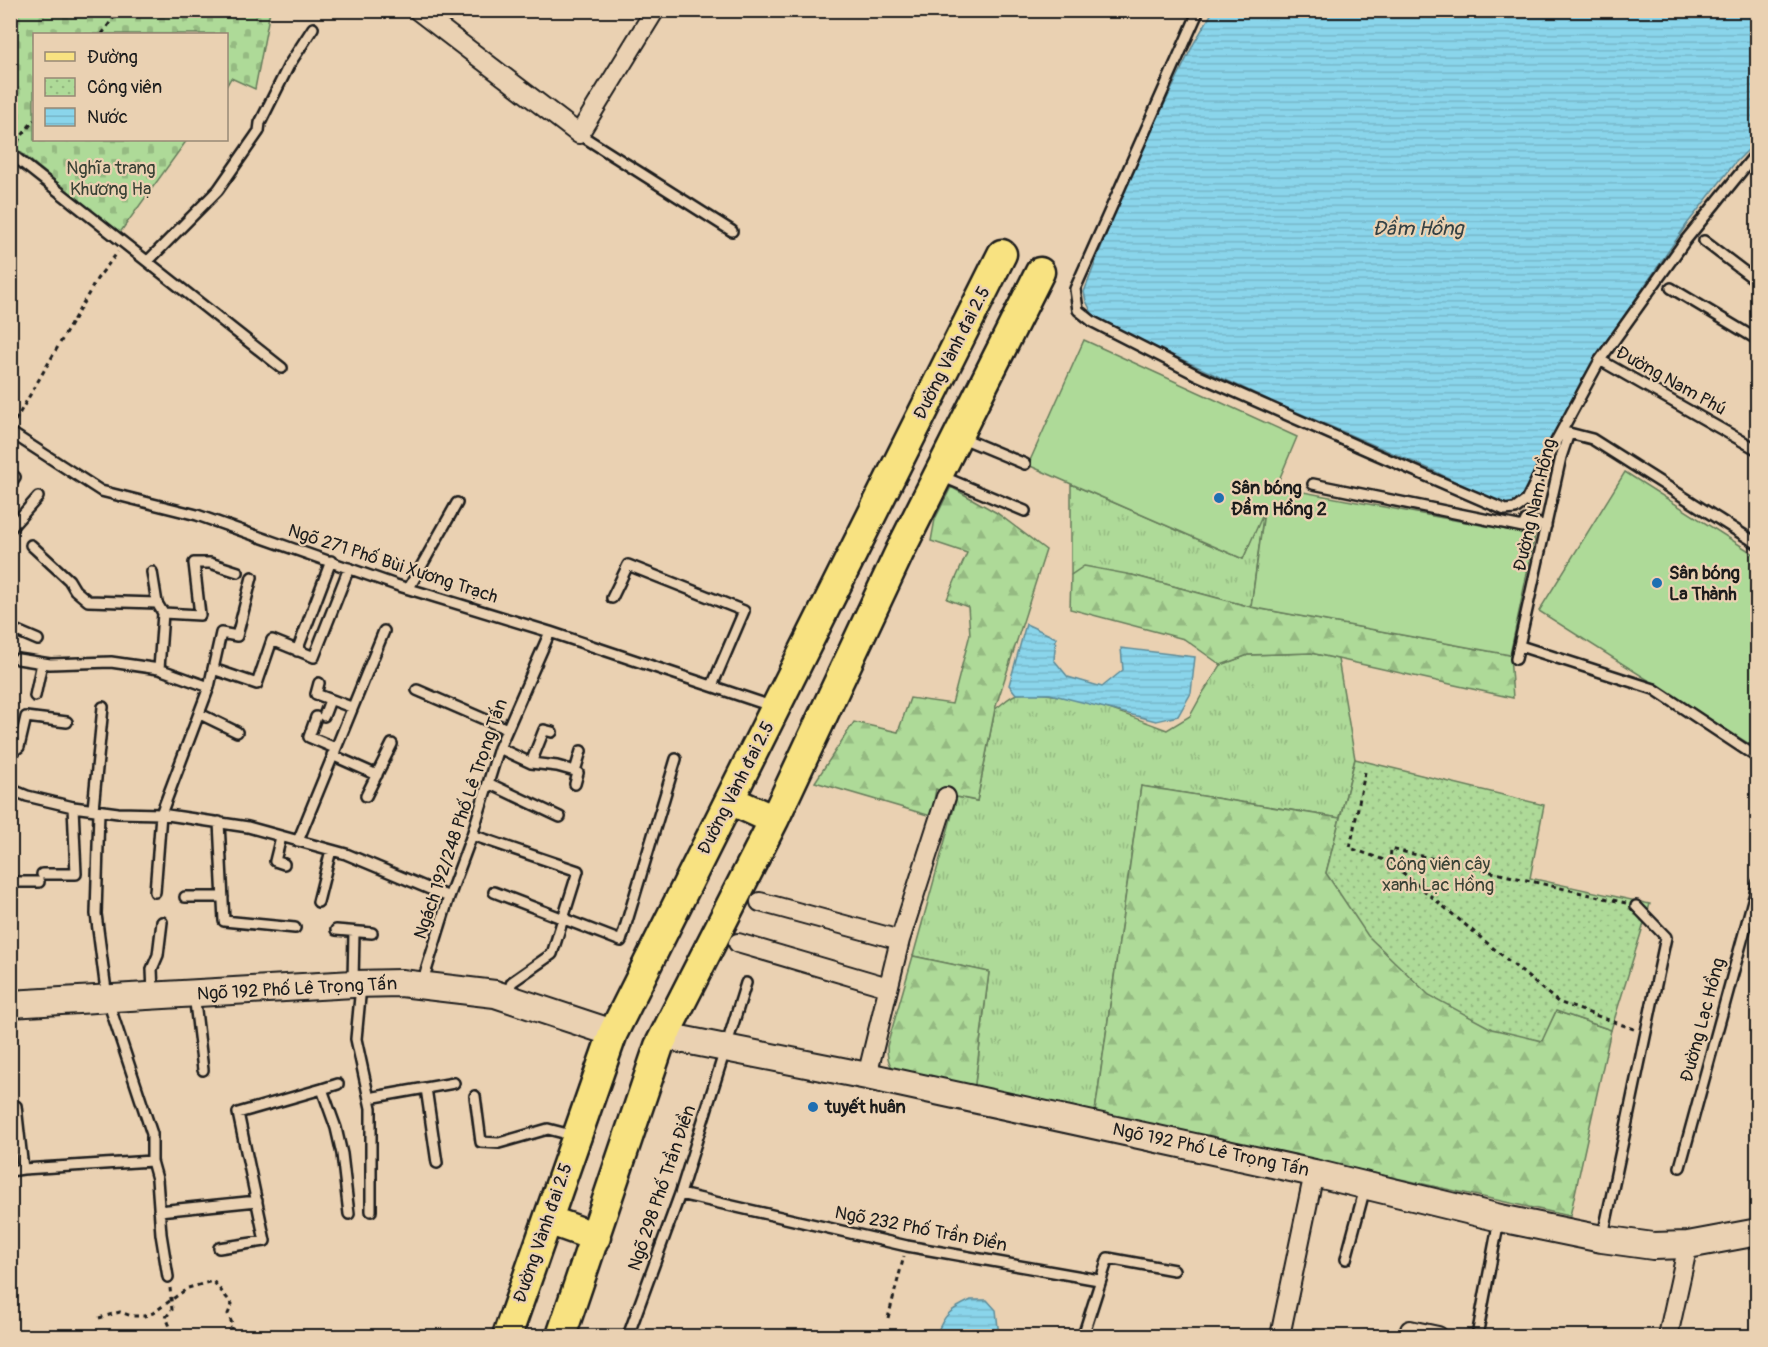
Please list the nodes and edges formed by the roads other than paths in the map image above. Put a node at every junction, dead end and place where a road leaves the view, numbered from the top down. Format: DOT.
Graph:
graph roads {
  1 [pos="417,10"];
  2 [pos="655,10"];
  3 [pos="1198,10"];
  4 [pos="313,27"];
  5 [pos="579,134"];
  6 [pos="1758,151"];
  7 [pos="10,153"];
  8 [pos="732,231"];
  9 [pos="1704,240"];
  10 [pos="1002,254"];
  11 [pos="148,261"];
  12 [pos="1040,272"];
  13 [pos="1758,282"];
  14 [pos="1671,288"];
  15 [pos="1758,340"];
  16 [pos="952,355"];
  17 [pos="1600,360"];
  18 [pos="282,368"];
  19 [pos="990,370"];
  20 [pos="10,430"];
  21 [pos="958,436"];
  22 [pos="1758,450"];
  23 [pos="1550,453"];
  24 [pos="1563,453"];
  25 [pos="1024,464"];
  26 [pos="938,475"];
  27 [pos="1312,484"];
  28 [pos="38,497"];
  29 [pos="457,503"];
  30 [pos="1025,512"];
  31 [pos="1546,526"];
  32 [pos="10,529"];
  33 [pos="1758,544"];
  34 [pos="31,545"];
  35 [pos="331,561"];
  36 [pos="350,568"];
  37 [pos="152,572"];
  38 [pos="238,572"];
  39 [pos="252,577"];
  40 [pos="409,588"];
  41 [pos="612,598"];
  42 [pos="157,603"];
  43 [pos="163,613"];
  44 [pos="10,628"];
  45 [pos="384,631"];
  46 [pos="550,632"];
  47 [pos="38,640"];
  48 [pos="1520,646"];
  49 [pos="297,651"];
  50 [pos="18,659"];
  51 [pos="1516,659"];
  52 [pos="42,663"];
  53 [pos="159,669"];
  54 [pos="213,669"];
  55 [pos="319,683"];
  56 [pos="712,686"];
  57 [pos="209,687"];
  58 [pos="417,690"];
  59 [pos="35,696"];
  60 [pos="330,700"];
  61 [pos="104,707"];
  62 [pos="351,708"];
  63 [pos="776,708"];
  64 [pos="200,714"];
  65 [pos="67,722"];
  66 [pos="507,729"];
  67 [pos="237,732"];
  68 [pos="552,732"];
  69 [pos="392,744"];
  70 [pos="499,748"];
  71 [pos="334,751"];
  72 [pos="581,751"];
  73 [pos="10,754"];
  74 [pos="1758,758"];
  75 [pos="676,759"];
  76 [pos="531,763"];
  77 [pos="575,771"];
  78 [pos="377,775"];
  79 [pos="488,783"];
  80 [pos="575,784"];
  81 [pos="10,789"];
  82 [pos="366,796"];
  83 [pos="946,797"];
  84 [pos="730,800"];
  85 [pos="73,807"];
  86 [pos="96,810"];
  87 [pos="161,814"];
  88 [pos="560,817"];
  89 [pos="774,820"];
  90 [pos="219,822"];
  91 [pos="472,835"];
  92 [pos="281,837"];
  93 [pos="298,841"];
  94 [pos="331,850"];
  95 [pos="284,864"];
  96 [pos="10,882"];
  97 [pos="1758,882"];
  98 [pos="155,892"];
  99 [pos="494,892"];
  100 [pos="185,897"];
  101 [pos="223,897"];
  102 [pos="449,897"];
  103 [pos="318,902"];
  104 [pos="760,902"];
  105 [pos="1636,906"];
  106 [pos="564,920"];
  107 [pos="162,922"];
  108 [pos="296,928"];
  109 [pos="336,930"];
  110 [pos="354,932"];
  111 [pos="372,933"];
  112 [pos="900,940"];
  113 [pos="738,944"];
  114 [pos="746,983"];
  115 [pos="357,984"];
  116 [pos="422,985"];
  117 [pos="888,987"];
  118 [pos="194,994"];
  119 [pos="153,996"];
  120 [pos="506,997"];
  121 [pos="107,998"];
  122 [pos="10,1004"];
  123 [pos="613,1033"];
  124 [pos="665,1036"];
  125 [pos="725,1049"];
  126 [pos="203,1070"];
  127 [pos="867,1076"];
  128 [pos="454,1083"];
  129 [pos="338,1084"];
  130 [pos="426,1088"];
  131 [pos="322,1089"];
  132 [pos="476,1096"];
  133 [pos="369,1098"];
  134 [pos="16,1106"];
  135 [pos="577,1137"];
  136 [pos="152,1161"];
  137 [pos="437,1163"];
  138 [pos="1680,1167"];
  139 [pos="23,1169"];
  140 [pos="10,1171"];
  141 [pos="1314,1173"];
  142 [pos="1366,1185"];
  143 [pos="680,1194"];
  144 [pos="257,1201"];
  145 [pos="159,1211"];
  146 [pos="370,1211"];
  147 [pos="349,1214"];
  148 [pos="1500,1218"];
  149 [pos="548,1220"];
  150 [pos="1758,1232"];
  151 [pos="596,1237"];
  152 [pos="1602,1239"];
  153 [pos="1688,1245"];
  154 [pos="219,1248"];
  155 [pos="1346,1259"];
  156 [pos="1174,1270"];
  157 [pos="168,1277"];
  158 [pos="1099,1280"];
  159 [pos="1410,1330"];
  160 [pos="507,1336"];
  161 [pos="561,1336"];
  162 [pos="628,1336"];
  163 [pos="1083,1336"];
  164 [pos="1280,1336"];
  165 [pos="1438,1336"];
  166 [pos="1477,1336"];
  167 [pos="1668,1336"];
  1 -- 5 [label="street"];
  2 -- 5 [label="street"];
  3 -- 23 [label="lane"];
  4 -- 11 [label="lane"];
  5 -- 8 [label="lane"];
  6 -- 17 [label="lane"];
  7 -- 11 [label="lane"];
  9 -- 13 [label="lane"];
  10 -- 16 [label="main road, Đường Vành đai 2.5"];
  11 -- 18 [label="lane"];
  12 -- 19 [label="main road"];
  14 -- 15 [label="lane"];
  16 -- 19 [label="main road"];
  16 -- 63 [label="main road, Đường Vành đai 2.5"];
  17 -- 22 [label="lane, Đường Nam Phú"];
  17 -- 23 [label="lane"];
  19 -- 21 [label="main road"];
  20 -- 35 [label="lane, Ngõ 271 Phố Bùi Xương Trạch"];
  21 -- 25 [label="lane"];
  21 -- 26 [label="main road"];
  23 -- 24 [label="lane"];
  24 -- 31 [label="lane, Đường Nam Hồng"];
  24 -- 33 [label="lane, Đường Nam Hồng"];
  26 -- 30 [label="lane"];
  26 -- 89 [label="main road"];
  27 -- 31 [label="lane"];
  28 -- 32 [label="lane"];
  29 -- 40 [label="lane"];
  31 -- 48 [label="lane, Đường Nam Hồng"];
  34 -- 42 [label="lane"];
  35 -- 36 [label="lane, Ngõ 271 Phố Bùi Xương Trạch"];
  35 -- 49 [label="lane"];
  36 -- 40 [label="lane, Ngõ 271 Phố Bùi Xương Trạch"];
  36 -- 49 [label="lane"];
  37 -- 42 [label="lane"];
  38 -- 43 [label="lane"];
  39 -- 54 [label="lane"];
  40 -- 46 [label="lane, Ngõ 271 Phố Bùi Xương Trạch"];
  41 -- 56 [label="lane"];
  42 -- 43 [label="lane"];
  43 -- 53 [label="lane"];
  44 -- 47 [label="lane"];
  45 -- 62 [label="lane"];
  46 -- 56 [label="lane, Ngõ 271 Phố Bùi Xương Trạch"];
  46 -- 66 [label="lane, Ngách 192/248 Phố Lê Trọng Tấn"];
  48 -- 51 [label="lane, Đường Nam Hồng"];
  48 -- 74 [label="lane"];
  49 -- 54 [label="lane"];
  50 -- 52 [label="lane"];
  52 -- 53 [label="lane"];
  52 -- 59 [label="lane"];
  53 -- 57 [label="lane"];
  54 -- 57 [label="lane"];
  55 -- 60 [label="lane"];
  56 -- 63 [label="lane, Ngõ 271 Phố Bùi Xương Trạch"];
  57 -- 64 [label="lane"];
  58 -- 66 [label="lane"];
  60 -- 62 [label="lane"];
  60 -- 71 [label="lane"];
  61 -- 86 [label="lane"];
  62 -- 71 [label="lane"];
  63 -- 84 [label="main road, Đường Vành đai 2.5"];
  64 -- 67 [label="lane"];
  64 -- 87 [label="lane"];
  65 -- 73 [label="lane"];
  66 -- 70 [label="lane, Ngách 192/248 Phố Lê Trọng Tấn"];
  68 -- 76 [label="lane"];
  69 -- 78 [label="lane"];
  70 -- 76 [label="lane"];
  70 -- 79 [label="lane, Ngách 192/248 Phố Lê Trọng Tấn"];
  71 -- 78 [label="lane"];
  71 -- 93 [label="lane"];
  72 -- 77 [label="lane"];
  75 -- 106 [label="lane"];
  76 -- 77 [label="lane"];
  77 -- 80 [label="lane"];
  78 -- 82 [label="lane"];
  79 -- 88 [label="lane"];
  79 -- 91 [label="lane, Ngách 192/248 Phố Lê Trọng Tấn"];
  81 -- 85 [label="lane"];
  83 -- 112 [label="street"];
  84 -- 89 [label="main road"];
  84 -- 123 [label="main road, Đường Vành đai 2.5"];
  85 -- 86 [label="lane"];
  85 -- 96 [label="lane"];
  86 -- 87 [label="lane"];
  86 -- 121 [label="lane"];
  87 -- 90 [label="lane"];
  87 -- 98 [label="lane"];
  89 -- 124 [label="main road"];
  90 -- 92 [label="lane"];
  90 -- 101 [label="lane"];
  91 -- 102 [label="lane, Ngách 192/248 Phố Lê Trọng Tấn"];
  91 -- 106 [label="lane"];
  92 -- 93 [label="lane"];
  92 -- 95 [label="lane"];
  93 -- 94 [label="lane"];
  94 -- 102 [label="lane"];
  94 -- 103 [label="lane"];
  97 -- 138 [label="lane, Đường Lạc Hồng"];
  99 -- 106 [label="lane"];
  100 -- 101 [label="lane"];
  101 -- 108 [label="lane"];
  102 -- 116 [label="lane, Ngách 192/248 Phố Lê Trọng Tấn"];
  104 -- 112 [label="street"];
  105 -- 152 [label="lane"];
  106 -- 120 [label="lane"];
  107 -- 119 [label="lane"];
  109 -- 110 [label="lane"];
  110 -- 111 [label="lane"];
  110 -- 115 [label="lane"];
  112 -- 117 [label="street"];
  113 -- 117 [label="street"];
  114 -- 125 [label="lane, Ngõ 298 Phố Trần Điền"];
  115 -- 116 [label="street, Ngõ 192 Phố Lê Trọng Tấn"];
  115 -- 118 [label="street, Ngõ 192 Phố Lê Trọng Tấn"];
  115 -- 133 [label="lane"];
  116 -- 120 [label="street, Ngõ 192 Phố Lê Trọng Tấn"];
  117 -- 127 [label="street"];
  118 -- 119 [label="street, Ngõ 192 Phố Lê Trọng Tấn"];
  118 -- 126 [label="lane"];
  119 -- 121 [label="street, Ngõ 192 Phố Lê Trọng Tấn"];
  120 -- 123 [label="street, Ngõ 192 Phố Lê Trọng Tấn"];
  121 -- 122 [label="street, Ngõ 192 Phố Lê Trọng Tấn"];
  121 -- 136 [label="lane"];
  123 -- 135 [label="main road, Đường Vành đai 2.5"];
  124 -- 125 [label="street, Ngõ 192 Phố Lê Trọng Tấn"];
  124 -- 151 [label="main road"];
  125 -- 127 [label="street, Ngõ 192 Phố Lê Trọng Tấn"];
  125 -- 143 [label="lane, Ngõ 298 Phố Trần Điền"];
  127 -- 141 [label="street, Ngõ 192 Phố Lê Trọng Tấn"];
  128 -- 130 [label="lane"];
  129 -- 131 [label="lane"];
  130 -- 133 [label="lane"];
  130 -- 137 [label="lane"];
  131 -- 144 [label="lane"];
  131 -- 147 [label="lane"];
  132 -- 135 [label="lane"];
  133 -- 146 [label="lane"];
  134 -- 139 [label="lane"];
  135 -- 149 [label="main road, Đường Vành đai 2.5"];
  136 -- 139 [label="lane"];
  136 -- 145 [label="lane"];
  139 -- 140 [label="lane"];
  141 -- 142 [label="street, Ngõ 192 Phố Lê Trọng Tấn"];
  141 -- 164 [label="street"];
  142 -- 148 [label="street, Ngõ 192 Phố Lê Trọng Tấn"];
  142 -- 155 [label="lane"];
  143 -- 158 [label="lane, Ngõ 232 Phố Trần Điền"];
  143 -- 162 [label="lane, Ngõ 298 Phố Trần Điền"];
  144 -- 145 [label="lane"];
  144 -- 154 [label="lane"];
  145 -- 157 [label="lane"];
  148 -- 152 [label="street, Ngõ 192 Phố Lê Trọng Tấn"];
  148 -- 166 [label="lane"];
  149 -- 151 [label="main road"];
  149 -- 160 [label="main road, Đường Vành đai 2.5"];
  150 -- 153 [label="street, Ngõ 192 Phố Lê Trọng Tấn"];
  151 -- 161 [label="main road"];
  152 -- 153 [label="street, Ngõ 192 Phố Lê Trọng Tấn"];
  153 -- 167 [label="street"];
  156 -- 158 [label="lane"];
  158 -- 163 [label="lane"];
  159 -- 165 [label="street"];
}
